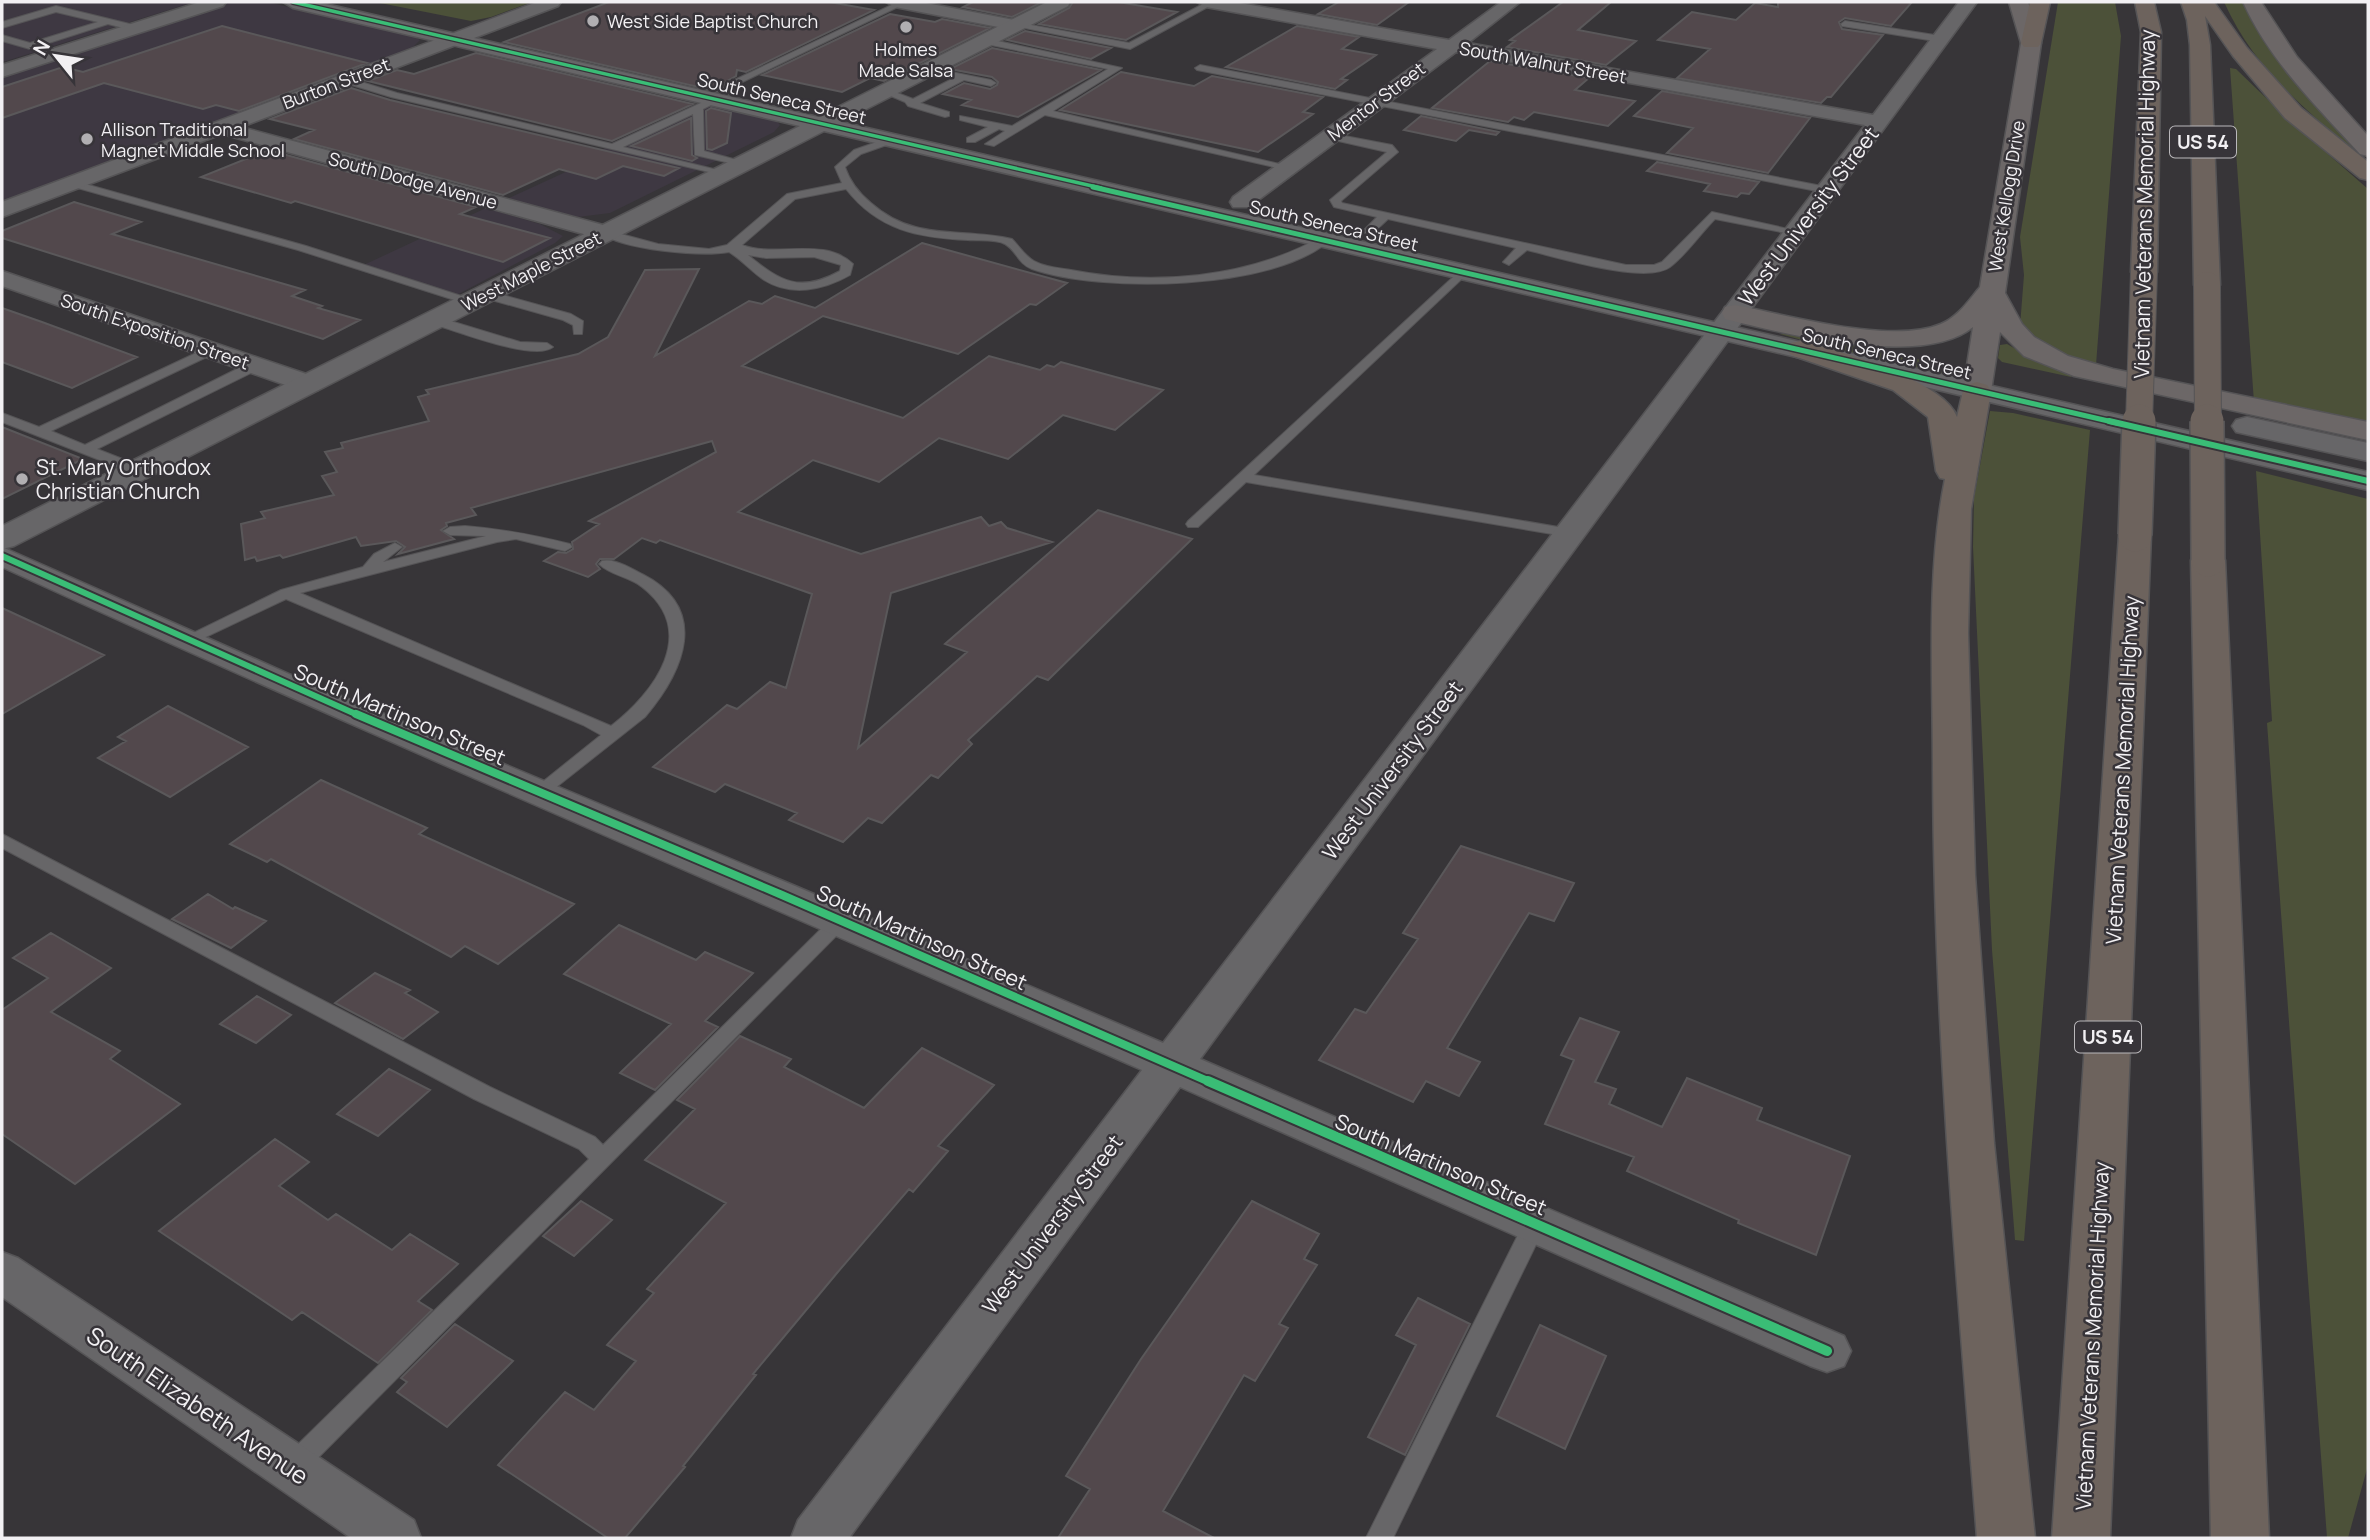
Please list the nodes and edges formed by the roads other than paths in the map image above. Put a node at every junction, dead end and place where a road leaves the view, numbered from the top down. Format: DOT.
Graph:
graph roads {
  1 [pos="217,2"];
  2 [pos="293,2"];
  3 [pos="356,2"];
  4 [pos="552,2"];
  5 [pos="899,2"];
  6 [pos="1061,2"];
  7 [pos="1511,2"];
  8 [pos="1968,2"];
  9 [pos="2020,2"];
  10 [pos="2040,2"];
  11 [pos="2146,2"];
  12 [pos="2190,2"];
  13 [pos="2205,2"];
  14 [pos="2252,2"];
  15 [pos="1216,3"];
  16 [pos="108,21"];
  17 [pos="1845,24"];
  18 [pos="2,25"];
  19 [pos="1014,25"];
  20 [pos="135,28"];
  21 [pos="478,29"];
  22 [pos="2,38"];
  23 [pos="453,39"];
  24 [pos="1941,39"];
  25 [pos="984,41"];
  26 [pos="2031,43"];
  27 [pos="1451,45"];
  28 [pos="1200,68"];
  29 [pos="4,69"];
  30 [pos="927,70"];
  31 [pos="963,77"];
  32 [pos="345,79"];
  33 [pos="991,83"];
  34 [pos="884,91"];
  35 [pos="714,97"];
  36 [pos="1375,102"];
  37 [pos="911,104"];
  38 [pos="956,109"];
  39 [pos="926,110"];
  40 [pos="1045,112"];
  41 [pos="945,114"];
  42 [pos="969,116"];
  43 [pos="834,117"];
  44 [pos="934,120"];
  45 [pos="1879,122"];
  46 [pos="953,124"];
  47 [pos="219,127"];
  48 [pos="1015,130"];
  49 [pos="986,133"];
  50 [pos="1329,136"];
  51 [pos="894,139"];
  52 [pos="612,148"];
  53 [pos="2368,149"];
  54 [pos="699,153"];
  55 [pos="656,158"];
  56 [pos="1287,167"];
  57 [pos="733,169"];
  58 [pos="2368,173"];
  59 [pos="71,183"];
  60 [pos="848,184"];
  61 [pos="1827,190"];
  62 [pos="1241,202"];
  63 [pos="2,210"];
  64 [pos="1377,223"];
  65 [pos="1796,232"];
  66 [pos="606,233"];
  67 [pos="1325,239"];
  68 [pos="732,247"];
  69 [pos="1517,254"];
  70 [pos="1464,271"];
  71 [pos="2,278"];
  72 [pos="1991,291"];
  73 [pos="478,298"];
  74 [pos="434,320"];
  75 [pos="1729,322"];
  76 [pos="578,331"];
  77 [pos="547,347"];
  78 [pos="1801,349"];
  79 [pos="211,350"];
  80 [pos="256,365"];
  81 [pos="1965,368"];
  82 [pos="309,383"];
  83 [pos="2,417"];
  84 [pos="2368,431"];
  85 [pos="39,432"];
  86 [pos="85,450"];
  87 [pos="2368,452"];
  88 [pos="138,470"];
  89 [pos="1243,477"];
  90 [pos="2368,481"];
  91 [pos="1955,509"];
  92 [pos="1193,524"];
  93 [pos="450,531"];
  94 [pos="1570,533"];
  95 [pos="516,535"];
  96 [pos="2,539"];
  97 [pos="395,547"];
  98 [pos="565,547"];
  99 [pos="2,556"];
  100 [pos="607,564"];
  101 [pos="368,570"];
  102 [pos="286,593"];
  103 [pos="187,640"];
  104 [pos="612,734"];
  105 [pos="539,792"];
  106 [pos="2,840"];
  107 [pos="841,921"];
  108 [pos="1170,1066"];
  109 [pos="603,1159"];
  110 [pos="1535,1224"];
  111 [pos="2,1272"];
  112 [pos="1827,1351"];
  113 [pos="291,1468"];
  114 [pos="395,1538"];
  115 [pos="817,1538"];
  116 [pos="1379,1538"];
  117 [pos="2006,1538"];
  118 [pos="2081,1538"];
  119 [pos="2240,1538"];
  1 -- 20 [label="street"];
  2 -- 23 [label="street, South Seneca Street"];
  3 -- 21 [label="street, South Seneca Street"];
  4 -- 21 [label="street, Burton Street"];
  5 -- 19 [label="street"];
  5 -- 35 [label="lane"];
  6 -- 19 [label="street, West Maple Street"];
  7 -- 27 [label="street, Mentor Street"];
  8 -- 24 [label="street, West University Street"];
  9 -- 26 [label="main road, West Kellogg Drive"];
  10 -- 26 [label="highway"];
  11 -- 118 [label="highway, Vietnam Veterans Memorial Highway / US 54, bridge"];
  12 -- 119 [label="highway, US 54, bridge"];
  13 -- 58 [label="highway"];
  14 -- 53 [label="main road"];
  15 -- 19 [label="lane"];
  15 -- 27 [label="street, South Walnut Street"];
  16 -- 18 [label="lane"];
  16 -- 20 [label="lane"];
  16 -- 22 [label="lane"];
  17 -- 24 [label="lane"];
  19 -- 25 [label="street, West Maple Street"];
  20 -- 29 [label="street"];
  21 -- 23 [label="street, Burton Street"];
  21 -- 35 [label="street, South Seneca Street"];
  23 -- 32 [label="street, Burton Street"];
  23 -- 35 [label="street, South Seneca Street"];
  24 -- 45 [label="street, West University Street"];
  25 -- 30 [label="street, West Maple Street"];
  25 -- 40 [label="lane"];
  26 -- 72 [label="main road, West Kellogg Drive"];
  27 -- 36 [label="street, Mentor Street"];
  27 -- 45 [label="street, South Walnut Street"];
  28 -- 36 [label="lane"];
  30 -- 31 [label="lane"];
  30 -- 34 [label="street, West Maple Street"];
  31 -- 33 [label="lane"];
  31 -- 37 [label="lane"];
  32 -- 47 [label="street, Burton Street"];
  32 -- 52 [label="lane"];
  34 -- 37 [label="lane"];
  34 -- 43 [label="street, West Maple Street"];
  35 -- 43 [label="street, South Seneca Street"];
  35 -- 52 [label="lane"];
  35 -- 54 [label="lane"];
  36 -- 50 [label="street, Mentor Street"];
  36 -- 61 [label="lane"];
  37 -- 39 [label="lane"];
  38 -- 39 [label="lane"];
  39 -- 41 [label="lane"];
  39 -- 44 [label="lane"];
  40 -- 48 [label="lane"];
  40 -- 56 [label="lane"];
  42 -- 49 [label="lane"];
  43 -- 49 [label="street, South Seneca Street"];
  43 -- 51 [label="street, South Seneca Street"];
  43 -- 57 [label="street, West Maple Street"];
  45 -- 61 [label="street, West University Street"];
  46 -- 49 [label="lane"];
  47 -- 59 [label="street, Burton Street"];
  47 -- 66 [label="street, South Dodge Avenue"];
  48 -- 49 [label="lane"];
  48 -- 49 [label="lane"];
  49 -- 62 [label="street, South Seneca Street"];
  50 -- 56 [label="street, Mentor Street"];
  50 -- 64 [label="lane"];
  51 -- 60 [label="lane"];
  51 -- 67 [label="street, South Seneca Street"];
  52 -- 55 [label="lane"];
  54 -- 55 [label="lane"];
  54 -- 57 [label="lane"];
  55 -- 57 [label="lane"];
  56 -- 62 [label="street, Mentor Street"];
  57 -- 66 [label="street, West Maple Street"];
  59 -- 63 [label="street, Burton Street"];
  59 -- 73 [label="lane"];
  60 -- 67 [label="lane"];
  60 -- 68 [label="lane"];
  61 -- 65 [label="street, West University Street"];
  62 -- 64 [label="street, South Seneca Street"];
  64 -- 69 [label="street, South Seneca Street"];
  65 -- 69 [label="lane"];
  65 -- 75 [label="street, West University Street"];
  66 -- 68 [label="lane"];
  66 -- 73 [label="street, West Maple Street"];
  67 -- 70 [label="street, South Seneca Street"];
  68 -- 68 [label="lane"];
  69 -- 75 [label="street, South Seneca Street"];
  70 -- 75 [label="street, South Seneca Street"];
  70 -- 89 [label="lane"];
  71 -- 79 [label="street, South Exposition Street"];
  72 -- 75 [label="main road"];
  72 -- 81 [label="main road, West Kellogg Drive"];
  72 -- 84 [label="main road"];
  73 -- 74 [label="street, West Maple Street"];
  73 -- 76 [label="lane"];
  74 -- 77 [label="lane"];
  74 -- 82 [label="street, West Maple Street"];
  75 -- 78 [label="street, South Seneca Street"];
  75 -- 81 [label="street, South Seneca Street"];
  75 -- 94 [label="street, West University Street"];
  78 -- 81 [label="street, South Seneca Street"];
  78 -- 91 [label="highway"];
  79 -- 80 [label="street, South Exposition Street"];
  79 -- 85 [label="lane"];
  80 -- 82 [label="street, South Exposition Street"];
  80 -- 86 [label="lane"];
  81 -- 87 [label="street, South Seneca Street"];
  81 -- 90 [label="street, South Seneca Street"];
  81 -- 91 [label="highway"];
  82 -- 88 [label="street, West Maple Street"];
  83 -- 85 [label="lane"];
  85 -- 86 [label="lane"];
  86 -- 88 [label="lane"];
  88 -- 96 [label="street, West Maple Street"];
  89 -- 92 [label="lane"];
  89 -- 94 [label="lane"];
  91 -- 117 [label="highway"];
  93 -- 95 [label="lane"];
  94 -- 108 [label="street, West University Street"];
  95 -- 98 [label="lane"];
  95 -- 101 [label="lane"];
  97 -- 101 [label="lane"];
  99 -- 103 [label="street, South Martinson Street"];
  100 -- 104 [label="lane"];
  101 -- 102 [label="lane"];
  102 -- 103 [label="lane"];
  102 -- 104 [label="lane"];
  103 -- 105 [label="street, South Martinson Street"];
  104 -- 105 [label="lane"];
  105 -- 107 [label="street, South Martinson Street"];
  106 -- 109 [label="lane"];
  107 -- 108 [label="street, South Martinson Street"];
  107 -- 109 [label="lane"];
  108 -- 110 [label="street, South Martinson Street"];
  108 -- 115 [label="street, West University Street"];
  109 -- 113 [label="lane"];
  110 -- 112 [label="street, South Martinson Street"];
  110 -- 116 [label="lane"];
  111 -- 113 [label="street, South Elizabeth Avenue"];
  113 -- 114 [label="street, South Elizabeth Avenue"];
}
